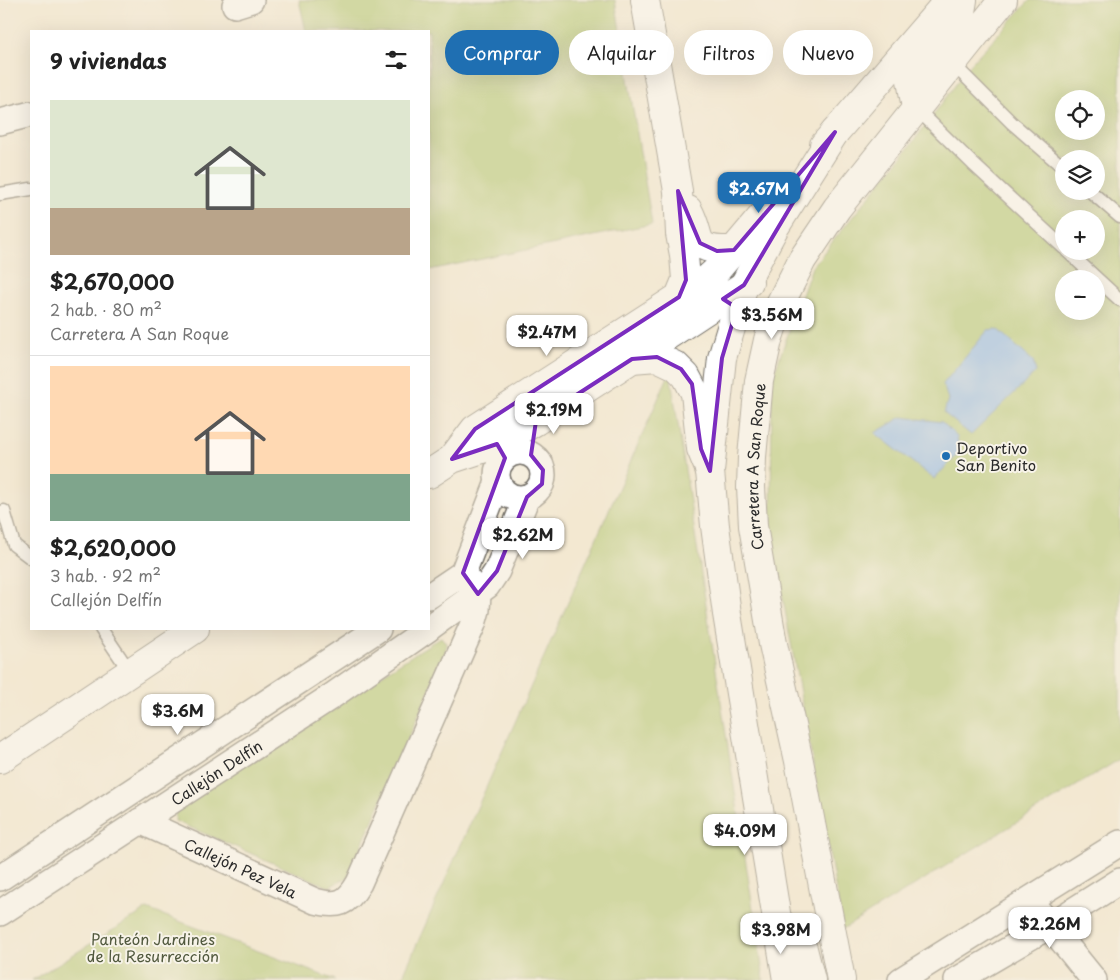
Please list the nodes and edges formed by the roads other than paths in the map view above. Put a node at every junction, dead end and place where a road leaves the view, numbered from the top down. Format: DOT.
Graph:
graph roads {
  1 [pos="644,0"];
  2 [pos="949,0"];
  3 [pos="963,0"];
  4 [pos="1003,0"];
  5 [pos="952,63"];
  6 [pos="916,108"];
  7 [pos="30,114"];
  8 [pos="0,122"];
  9 [pos="835,132"];
  10 [pos="1055,160"];
  11 [pos="30,189"];
  12 [pos="678,191"];
  13 [pos="0,194"];
  14 [pos="1100,200"];
  15 [pos="836,208"];
  16 [pos="1120,217"];
  17 [pos="1055,240"];
  18 [pos="734,250"];
  19 [pos="1077,260"];
  20 [pos="688,292"];
  21 [pos="1120,300"];
  22 [pos="734,303"];
  23 [pos="632,359"];
  24 [pos="536,421"];
  25 [pos="501,451"];
  26 [pos="531,455"];
  27 [pos="752,457"];
  28 [pos="452,459"];
  29 [pos="710,471"];
  30 [pos="430,473"];
  31 [pos="498,482"];
  32 [pos="528,498"];
  33 [pos="4,511"];
  34 [pos="30,557"];
  35 [pos="463,573"];
  36 [pos="478,594"];
  37 [pos="430,595"];
  38 [pos="430,627"];
  39 [pos="102,630"];
  40 [pos="193,630"];
  41 [pos="376,630"];
  42 [pos="425,630"];
  43 [pos="130,672"];
  44 [pos="0,759"];
  45 [pos="140,821"];
  46 [pos="1120,843"];
  47 [pos="0,878"];
  48 [pos="1120,881"];
  49 [pos="1031,899"];
  50 [pos="0,913"];
  51 [pos="776,918"];
  52 [pos="1049,926"];
  53 [pos="911,978"];
  54 [pos="788,980"];
  55 [pos="811,980"];
  56 [pos="841,980"];
  57 [pos="957,980"];
  58 [pos="1094,980"];
  1 -- 12 [label="main road"];
  2 -- 9 [label="main road"];
  3 -- 6 [label="main road"];
  4 -- 5 [label="main road"];
  5 -- 6 [label="main road, Carretera A San Roque"];
  5 -- 10 [label="lane"];
  6 -- 15 [label="main road, Carretera A San Roque"];
  6 -- 17 [label="lane"];
  7 -- 8 [label="street"];
  9 -- 18 [label="main road"];
  9 -- 22 [label="main road"];
  11 -- 13 [label="lane"];
  12 -- 18 [label="main road"];
  12 -- 20 [label="main road"];
  14 -- 16 [label="lane"];
  15 -- 22 [label="main road"];
  15 -- 27 [label="main road, Carretera A San Roque"];
  18 -- 20 [label="main road"];
  19 -- 21 [label="lane"];
  20 -- 22 [label="main road"];
  20 -- 28 [label="main road"];
  22 -- 23 [label="main road"];
  22 -- 27 [label="main road"];
  22 -- 29 [label="main road"];
  23 -- 24 [label="main road"];
  23 -- 29 [label="main road"];
  24 -- 25 [label="main road"];
  24 -- 26 [label="street"];
  25 -- 26 [label="street"];
  25 -- 28 [label="main road"];
  25 -- 31 [label="street"];
  26 -- 32 [label="street"];
  27 -- 56 [label="main road, Carretera A San Roque"];
  28 -- 30 [label="main road"];
  29 -- 51 [label="main road"];
  31 -- 32 [label="street"];
  31 -- 35 [label="street"];
  32 -- 36 [label="street, Callejón Delfín"];
  33 -- 34 [label="lane"];
  35 -- 36 [label="street"];
  35 -- 37 [label="street"];
  36 -- 38 [label="street, Callejón Delfín"];
  36 -- 45 [label="street, Callejón Pez Vela"];
  39 -- 43 [label="lane"];
  40 -- 43 [label="main road"];
  41 -- 47 [label="street, Callejón Delfín"];
  42 -- 45 [label="street, Callejón Delfín"];
  43 -- 44 [label="main road"];
  45 -- 50 [label="street, Callejón Delfín"];
  46 -- 49 [label="street"];
  48 -- 52 [label="street"];
  49 -- 52 [label="street"];
  49 -- 53 [label="street"];
  51 -- 54 [label="main road"];
  51 -- 55 [label="main road"];
  52 -- 57 [label="street"];
  52 -- 58 [label="street"];
}
